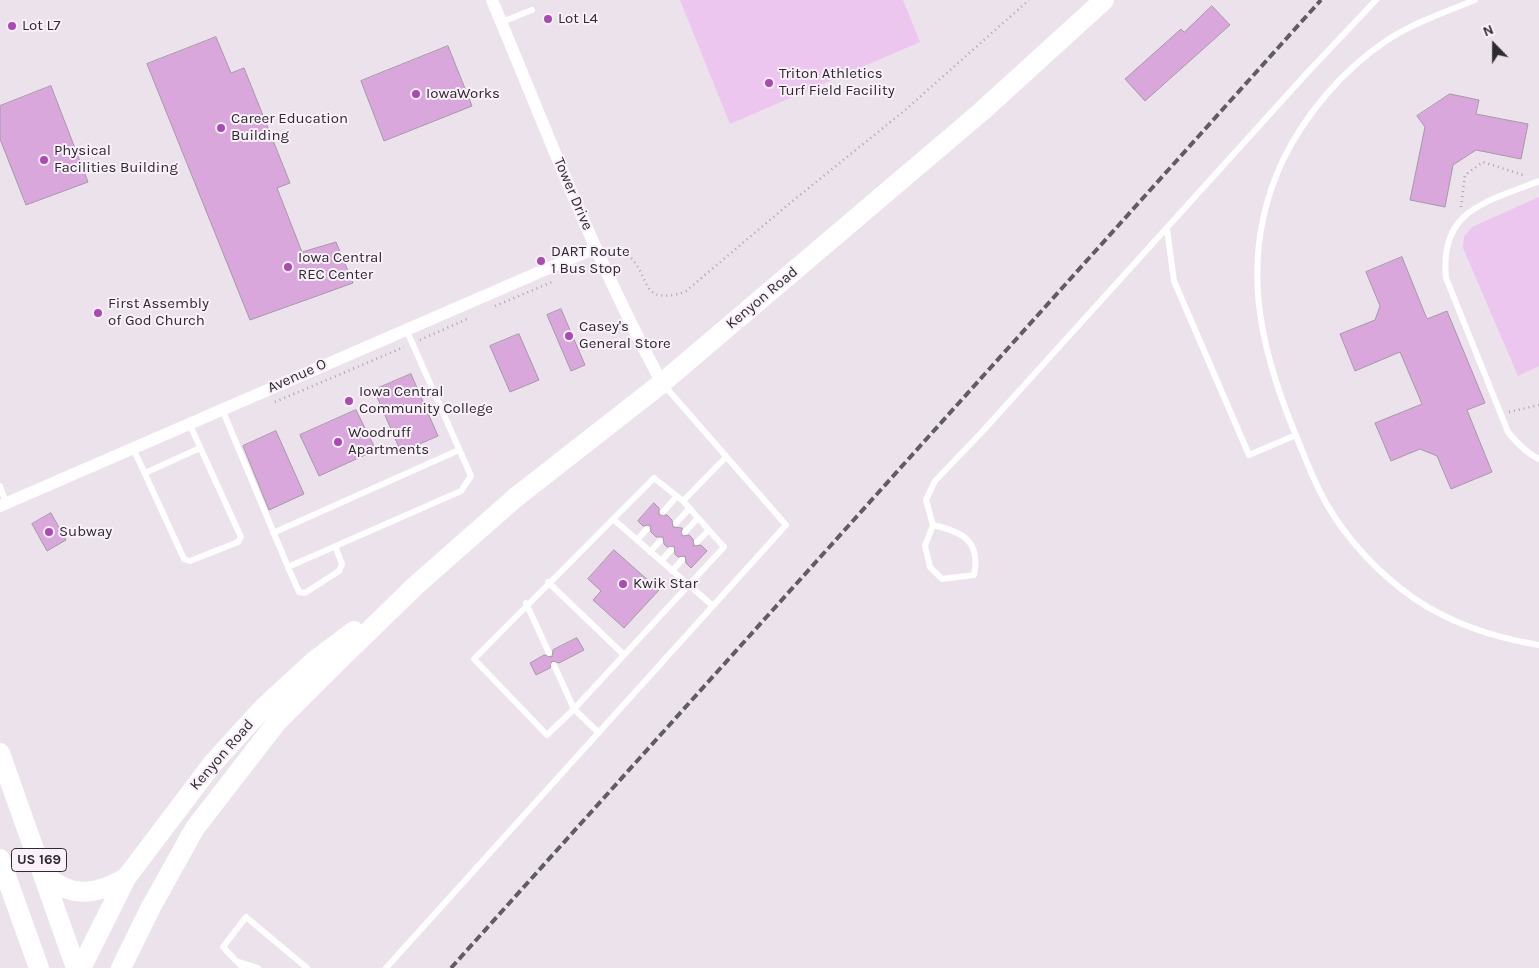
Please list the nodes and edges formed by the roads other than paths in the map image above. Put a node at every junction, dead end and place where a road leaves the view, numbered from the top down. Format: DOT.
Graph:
graph roads {
  1 [pos="492,0"];
  2 [pos="1104,0"];
  3 [pos="1376,0"];
  4 [pos="1475,0"];
  5 [pos="532,10"];
  6 [pos="502,22"];
  7 [pos="1539,181"];
  8 [pos="1167,229"];
  9 [pos="597,252"];
  10 [pos="406,329"];
  11 [pos="662,383"];
  12 [pos="222,409"];
  13 [pos="189,424"];
  14 [pos="1296,436"];
  15 [pos="133,448"];
  16 [pos="200,448"];
  17 [pos="459,450"];
  18 [pos="726,457"];
  19 [pos="1539,459"];
  20 [pos="145,473"];
  21 [pos="0,486"];
  22 [pos="677,496"];
  23 [pos="683,501"];
  24 [pos="3,504"];
  25 [pos="690,508"];
  26 [pos="663,512"];
  27 [pos="698,518"];
  28 [pos="613,519"];
  29 [pos="676,523"];
  30 [pos="933,525"];
  31 [pos="647,529"];
  32 [pos="709,530"];
  33 [pos="686,532"];
  34 [pos="273,533"];
  35 [pos="637,540"];
  36 [pos="660,541"];
  37 [pos="697,542"];
  38 [pos="335,546"];
  39 [pos="670,550"];
  40 [pos="650,552"];
  41 [pos="682,560"];
  42 [pos="661,561"];
  43 [pos="288,567"];
  44 [pos="672,571"];
  45 [pos="548,582"];
  46 [pos="688,586"];
  47 [pos="414,587"];
  48 [pos="526,603"];
  49 [pos="713,606"];
  50 [pos="1539,644"];
  51 [pos="549,653"];
  52 [pos="624,655"];
  53 [pos="554,666"];
  54 [pos="574,709"];
  55 [pos="598,733"];
  56 [pos="0,753"];
  57 [pos="0,859"];
  58 [pos="44,874"];
  59 [pos="126,878"];
  60 [pos="241,965"];
  61 [pos="39,968"];
  62 [pos="76,968"];
  63 [pos="81,968"];
  64 [pos="121,968"];
  65 [pos="258,968"];
  66 [pos="307,968"];
  67 [pos="386,968"];
  1 -- 6 [label="street, Tower Drive"];
  2 -- 11 [label="main road, Kenyon Road"];
  3 -- 8 [label="lane"];
  4 -- 14 [label="lane"];
  5 -- 6 [label="lane"];
  6 -- 9 [label="street, Tower Drive"];
  7 -- 19 [label="lane"];
  8 -- 14 [label="lane"];
  8 -- 30 [label="lane"];
  9 -- 10 [label="street, Avenue O"];
  9 -- 11 [label="street, Tower Drive"];
  10 -- 12 [label="street, Avenue O"];
  10 -- 17 [label="lane"];
  11 -- 18 [label="lane"];
  11 -- 47 [label="main road, Kenyon Road"];
  12 -- 13 [label="street, Avenue O"];
  12 -- 34 [label="lane"];
  13 -- 15 [label="street, Avenue O"];
  13 -- 16 [label="lane"];
  14 -- 50 [label="lane"];
  15 -- 20 [label="lane"];
  15 -- 24 [label="street, Avenue O"];
  16 -- 20 [label="lane"];
  16 -- 20 [label="lane"];
  17 -- 34 [label="lane"];
  17 -- 38 [label="lane"];
  18 -- 23 [label="lane"];
  18 -- 49 [label="lane"];
  21 -- 24 [label="lane"];
  22 -- 23 [label="lane"];
  22 -- 26 [label="lane"];
  22 -- 28 [label="lane"];
  23 -- 25 [label="lane"];
  25 -- 27 [label="lane"];
  25 -- 29 [label="lane"];
  27 -- 32 [label="lane"];
  27 -- 33 [label="lane"];
  28 -- 35 [label="lane"];
  28 -- 45 [label="lane"];
  30 -- 30 [label="lane"];
  31 -- 35 [label="lane"];
  32 -- 37 [label="lane"];
  32 -- 46 [label="lane"];
  34 -- 43 [label="lane"];
  35 -- 40 [label="lane"];
  36 -- 40 [label="lane"];
  38 -- 43 [label="lane"];
  38 -- 43 [label="lane"];
  39 -- 42 [label="lane"];
  40 -- 42 [label="lane"];
  41 -- 44 [label="lane"];
  42 -- 44 [label="lane"];
  44 -- 46 [label="lane"];
  45 -- 48 [label="lane"];
  45 -- 52 [label="lane"];
  46 -- 49 [label="lane"];
  46 -- 52 [label="lane"];
  47 -- 59 [label="main road, Kenyon Road"];
  47 -- 64 [label="main road, Kenyon Road"];
  48 -- 51 [label="lane"];
  48 -- 54 [label="lane"];
  49 -- 55 [label="lane"];
  52 -- 54 [label="lane"];
  53 -- 54 [label="lane"];
  54 -- 55 [label="lane"];
  55 -- 67 [label="lane"];
  56 -- 58 [label="main road, US 169"];
  57 -- 61 [label="main road, US 169"];
  58 -- 59 [label="main road"];
  58 -- 62 [label="main road, US 169"];
  59 -- 63 [label="main road, Kenyon Road"];
  60 -- 65 [label="lane"];
  60 -- 66 [label="lane"];
}
